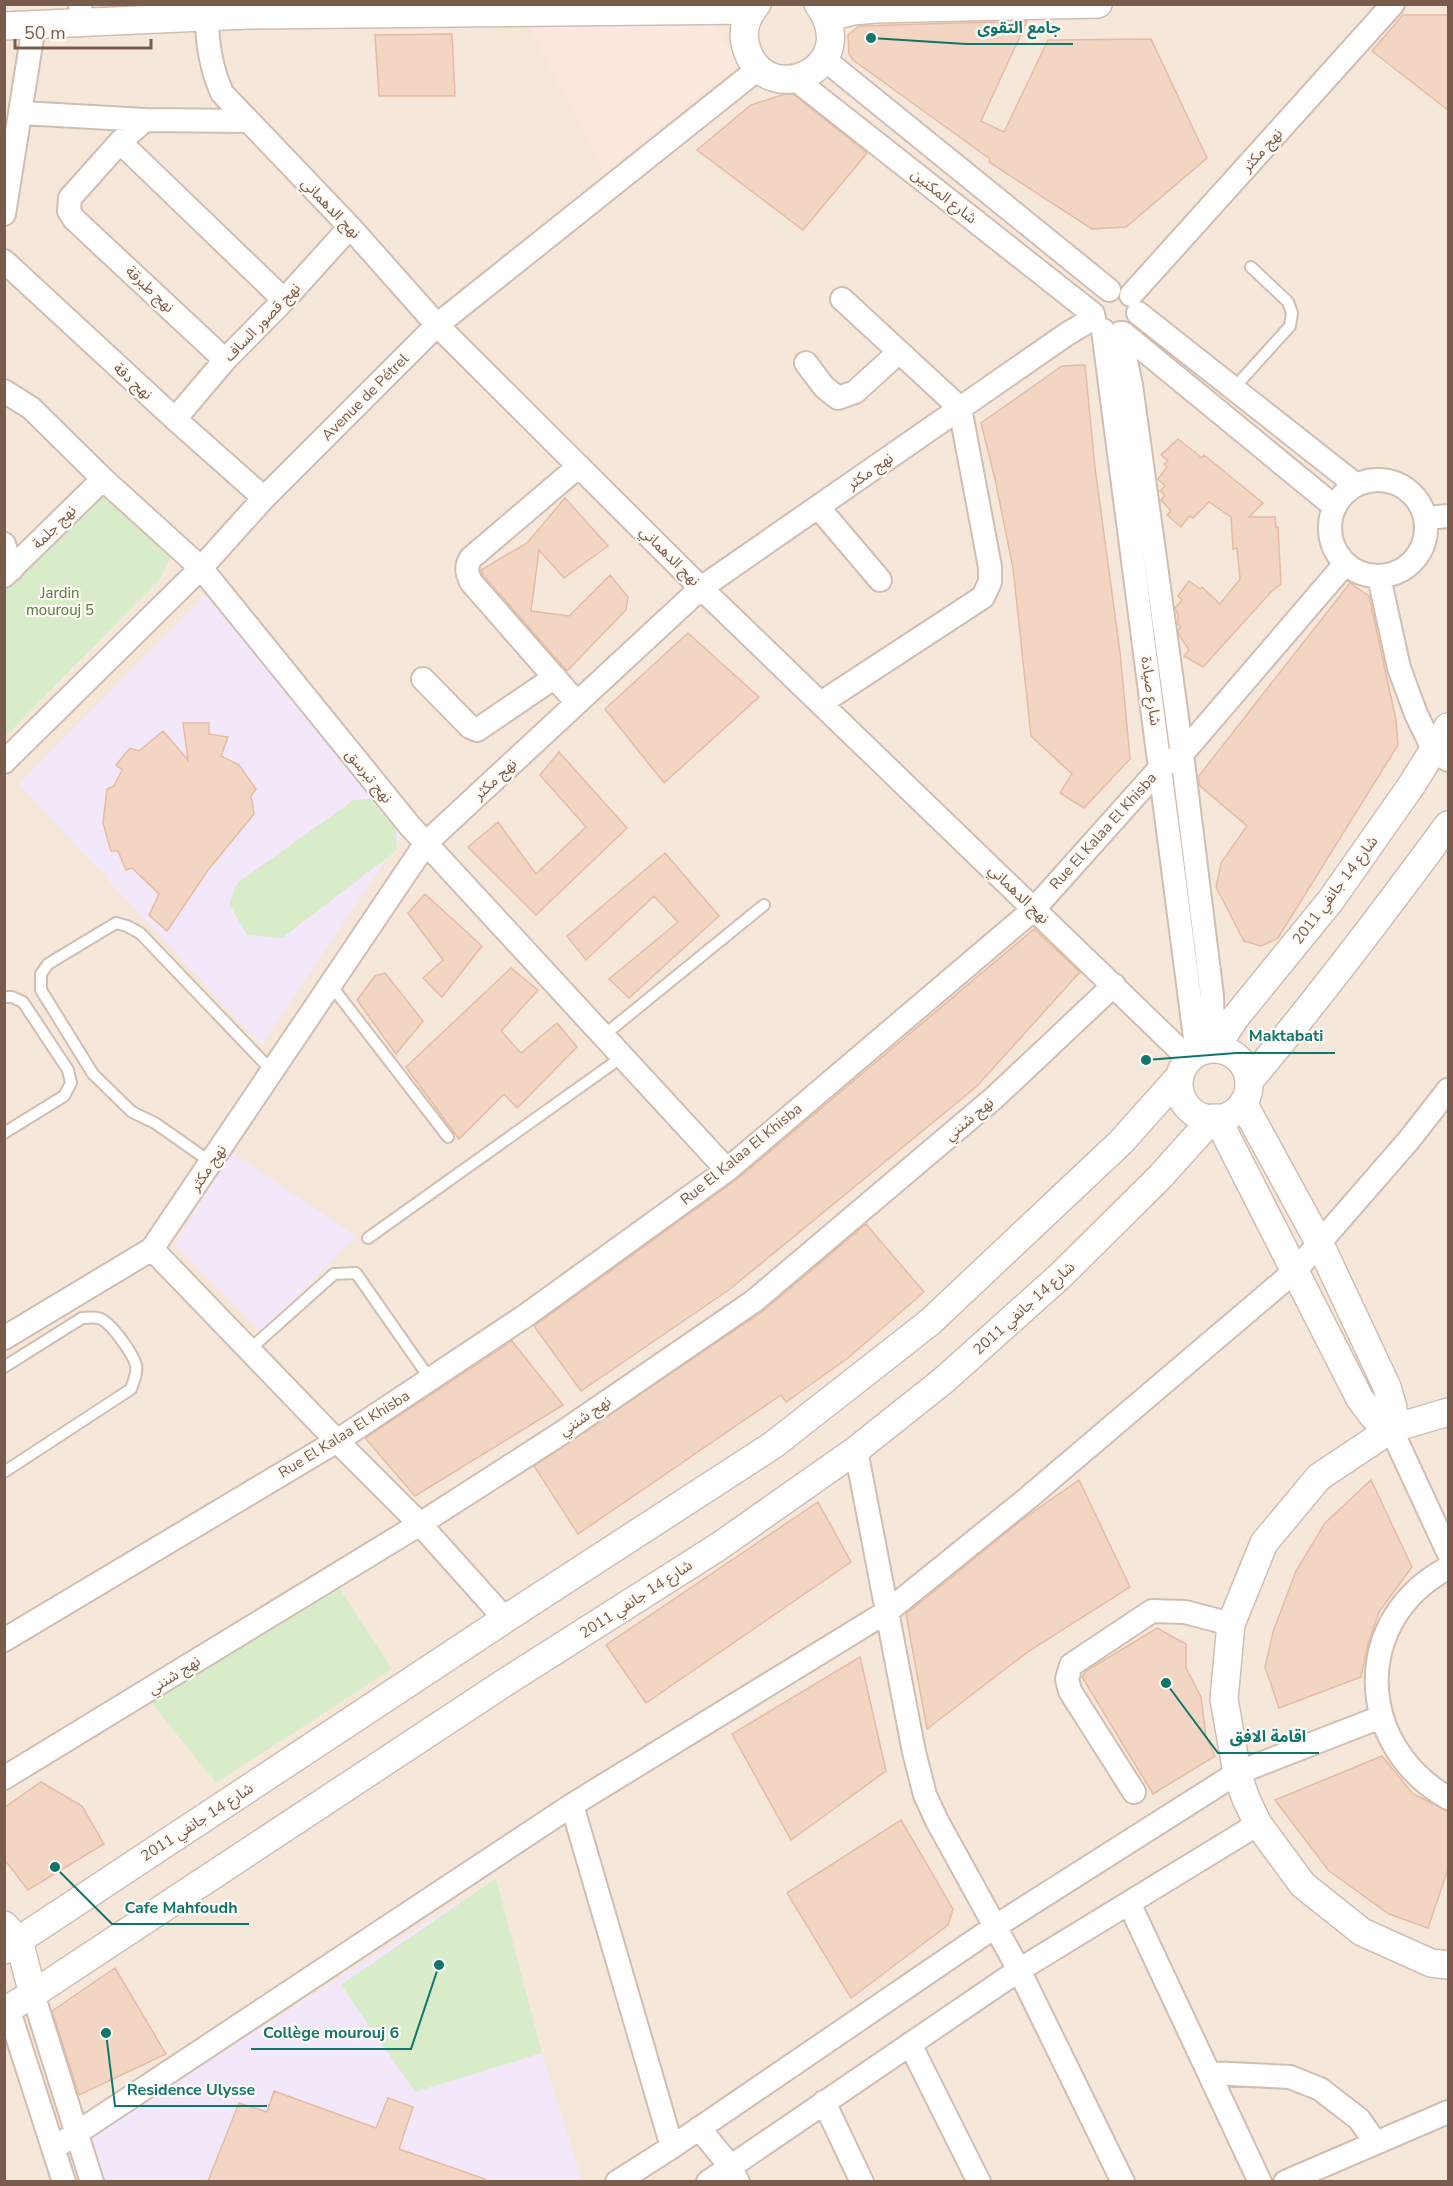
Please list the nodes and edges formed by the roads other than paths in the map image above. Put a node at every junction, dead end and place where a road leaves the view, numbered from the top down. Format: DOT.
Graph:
graph roads {
  1 [pos="1098,4"];
  2 [pos="1393,4"];
  3 [pos="755,7"];
  4 [pos="493,8"];
  5 [pos="578,8"];
  6 [pos="337,9"];
  7 [pos="411,9"];
  8 [pos="247,10"];
  9 [pos="822,11"];
  10 [pos="81,14"];
  11 [pos="207,18"];
  12 [pos="34,25"];
  13 [pos="4,26"];
  14 [pos="824,59"];
  15 [pos="758,69"];
  16 [pos="795,79"];
  17 [pos="21,113"];
  18 [pos="145,120"];
  19 [pos="247,121"];
  20 [pos="120,142"];
  21 [pos="4,214"];
  22 [pos="350,227"];
  23 [pos="4,261"];
  24 [pos="1251,267"];
  25 [pos="1108,290"];
  26 [pos="842,298"];
  27 [pos="284,300"];
  28 [pos="1134,304"];
  29 [pos="437,325"];
  30 [pos="1106,325"];
  31 [pos="899,352"];
  32 [pos="225,360"];
  33 [pos="806,363"];
  34 [pos="1234,388"];
  35 [pos="4,391"];
  36 [pos="960,408"];
  37 [pos="176,420"];
  38 [pos="579,466"];
  39 [pos="103,479"];
  40 [pos="1356,485"];
  41 [pos="264,498"];
  42 [pos="818,507"];
  43 [pos="1335,507"];
  44 [pos="1449,516"];
  45 [pos="1426,518"];
  46 [pos="4,544"];
  47 [pos="1345,564"];
  48 [pos="201,568"];
  49 [pos="8,572"];
  50 [pos="1380,577"];
  51 [pos="880,580"];
  52 [pos="701,588"];
  53 [pos="555,677"];
  54 [pos="423,679"];
  55 [pos="577,703"];
  56 [pos="821,703"];
  57 [pos="1449,727"];
  58 [pos="1182,754"];
  59 [pos="1441,756"];
  60 [pos="4,762"];
  61 [pos="1161,767"];
  62 [pos="1449,825"];
  63 [pos="426,843"];
  64 [pos="764,905"];
  65 [pos="1034,909"];
  66 [pos="330,984"];
  67 [pos="1114,985"];
  68 [pos="4,997"];
  69 [pos="603,1036"];
  70 [pos="622,1057"];
  71 [pos="1199,1057"];
  72 [pos="272,1071"];
  73 [pos="1449,1090"];
  74 [pos="1246,1092"];
  75 [pos="1215,1119"];
  76 [pos="4,1133"];
  77 [pos="448,1137"];
  78 [pos="212,1162"];
  79 [pos="727,1170"];
  80 [pos="368,1238"];
  81 [pos="1318,1242"];
  82 [pos="152,1249"];
  83 [pos="1295,1271"];
  84 [pos="4,1338"];
  85 [pos="249,1350"];
  86 [pos="4,1367"];
  87 [pos="430,1379"];
  88 [pos="1449,1412"];
  89 [pos="1391,1429"];
  90 [pos="337,1441"];
  91 [pos="856,1450"];
  92 [pos="4,1472"];
  93 [pos="420,1524"];
  94 [pos="1449,1552"];
  95 [pos="1449,1568"];
  96 [pos="888,1611"];
  97 [pos="505,1619"];
  98 [pos="1231,1624"];
  99 [pos="4,1640"];
  100 [pos="1381,1717"];
  101 [pos="1237,1773"];
  102 [pos="4,1778"];
  103 [pos="1134,1792"];
  104 [pos="1449,1798"];
  105 [pos="572,1805"];
  106 [pos="1258,1824"];
  107 [pos="1129,1903"];
  108 [pos="996,1926"];
  109 [pos="9,1939"];
  110 [pos="1449,1965"];
  111 [pos="1019,1970"];
  112 [pos="33,1994"];
  113 [pos="6,2003"];
  114 [pos="910,2044"];
  115 [pos="1209,2073"];
  116 [pos="824,2102"];
  117 [pos="1449,2112"];
  118 [pos="699,2128"];
  119 [pos="77,2134"];
  120 [pos="1375,2142"];
  121 [pos="672,2147"];
  122 [pos="54,2148"];
  123 [pos="734,2174"];
  124 [pos="64,2181"];
  125 [pos="92,2181"];
  126 [pos="617,2181"];
  127 [pos="708,2181"];
  128 [pos="862,2181"];
  129 [pos="979,2181"];
  130 [pos="1123,2181"];
  131 [pos="1260,2181"];
  132 [pos="1285,2181"];
  1 -- 9 [label="street"];
  2 -- 28 [label="street, نهج مكثر"];
  3 -- 5 [label="street"];
  3 -- 15 [label="street"];
  4 -- 5 [label="street"];
  4 -- 7 [label="street"];
  6 -- 7 [label="street"];
  6 -- 8 [label="street"];
  8 -- 11 [label="street"];
  9 -- 14 [label="street"];
  10 -- 11 [label="street"];
  10 -- 12 [label="street"];
  11 -- 19 [label="street, نهج الدهماني"];
  12 -- 13 [label="street"];
  12 -- 17 [label="street"];
  14 -- 16 [label="street"];
  14 -- 25 [label="street, شارع المكنين"];
  15 -- 16 [label="street"];
  15 -- 29 [label="street, Avenue de Pétrel"];
  16 -- 30 [label="street, شارع المكنين"];
  17 -- 18 [label="street"];
  17 -- 21 [label="street"];
  18 -- 19 [label="street"];
  18 -- 20 [label="street"];
  19 -- 22 [label="street, نهج الدهماني"];
  20 -- 27 [label="street"];
  20 -- 32 [label="street, نهج طبرقة"];
  22 -- 27 [label="street, نهج قصور الساف"];
  22 -- 29 [label="street, نهج الدهماني"];
  23 -- 37 [label="street, نهج دقة"];
  24 -- 34 [label="lane"];
  25 -- 28 [label="street"];
  25 -- 30 [label="street"];
  26 -- 31 [label="street"];
  27 -- 32 [label="street, نهج قصور الساف"];
  28 -- 30 [label="street"];
  28 -- 34 [label="street"];
  29 -- 38 [label="street, نهج الدهماني"];
  29 -- 41 [label="street, Avenue de Pétrel"];
  30 -- 36 [label="street, نهج مكثر"];
  30 -- 43 [label="street, شارع المكنين"];
  30 -- 58 [label="street, شارع صيادة"];
  30 -- 61 [label="street, شارع صيادة"];
  31 -- 33 [label="street"];
  31 -- 36 [label="street"];
  32 -- 37 [label="street, نهج قصور الساف"];
  34 -- 40 [label="street"];
  35 -- 39 [label="street, نهج تبرسق"];
  36 -- 42 [label="street, نهج مكثر"];
  36 -- 56 [label="street"];
  37 -- 41 [label="street, نهج دقة"];
  38 -- 52 [label="street, نهج الدهماني"];
  38 -- 53 [label="street"];
  39 -- 48 [label="street, نهج تبرسق"];
  39 -- 49 [label="street, نهج جلمة"];
  40 -- 43 [label="street"];
  40 -- 45 [label="street"];
  41 -- 48 [label="street, Avenue de Pétrel"];
  42 -- 51 [label="street"];
  42 -- 52 [label="street, نهج مكثر"];
  43 -- 47 [label="street"];
  44 -- 45 [label="street"];
  45 -- 50 [label="street"];
  46 -- 49 [label="street"];
  47 -- 50 [label="street"];
  47 -- 58 [label="street, Rue El Kalaa El Khisba"];
  48 -- 60 [label="street, Avenue de Pétrel"];
  48 -- 63 [label="street, نهج تبرسق"];
  50 -- 59 [label="street"];
  52 -- 55 [label="street, نهج مكثر"];
  52 -- 56 [label="street, نهج الدهماني"];
  53 -- 54 [label="street"];
  53 -- 55 [label="street"];
  55 -- 63 [label="street, نهج مكثر"];
  56 -- 65 [label="street, نهج الدهماني"];
  57 -- 59 [label="street, شارع 14 جانفي 2011"];
  58 -- 61 [label="street, Rue El Kalaa El Khisba"];
  58 -- 71 [label="street, شارع صيادة"];
  59 -- 71 [label="street, شارع 14 جانفي 2011"];
  61 -- 65 [label="street, Rue El Kalaa El Khisba"];
  61 -- 71 [label="street, شارع صيادة"];
  62 -- 74 [label="street"];
  63 -- 66 [label="street, نهج مكثر"];
  63 -- 69 [label="street, نهج تبرسق"];
  64 -- 69 [label="lane"];
  65 -- 67 [label="street, نهج الدهماني"];
  65 -- 79 [label="street, Rue El Kalaa El Khisba"];
  66 -- 72 [label="street, نهج مكثر"];
  66 -- 77 [label="lane"];
  67 -- 71 [label="street, نهج الدهماني"];
  67 -- 93 [label="street, نهج شنني"];
  68 -- 76 [label="lane"];
  69 -- 70 [label="street, نهج تبرسق"];
  70 -- 79 [label="street, نهج تبرسق"];
  70 -- 80 [label="lane"];
  71 -- 74 [label="street"];
  71 -- 75 [label="street"];
  71 -- 97 [label="street, شارع 14 جانفي 2011"];
  72 -- 78 [label="street, نهج مكثر"];
  72 -- 78 [label="lane"];
  73 -- 81 [label="street"];
  74 -- 75 [label="street"];
  74 -- 81 [label="street"];
  75 -- 83 [label="street"];
  75 -- 91 [label="street, شارع 14 جانفي 2011"];
  78 -- 82 [label="street, نهج مكثر"];
  79 -- 87 [label="street, Rue El Kalaa El Khisba"];
  81 -- 83 [label="street"];
  81 -- 89 [label="street"];
  82 -- 84 [label="street, نهج مكثر"];
  82 -- 85 [label="street"];
  83 -- 89 [label="street"];
  83 -- 96 [label="street"];
  85 -- 87 [label="lane"];
  85 -- 90 [label="street"];
  86 -- 92 [label="lane"];
  87 -- 90 [label="street, Rue El Kalaa El Khisba"];
  88 -- 89 [label="street"];
  89 -- 94 [label="street"];
  89 -- 98 [label="street"];
  90 -- 93 [label="street"];
  90 -- 99 [label="street, Rue El Kalaa El Khisba"];
  91 -- 96 [label="street"];
  91 -- 112 [label="street, شارع 14 جانفي 2011"];
  93 -- 97 [label="street"];
  93 -- 102 [label="street, نهج شنني"];
  95 -- 100 [label="street"];
  96 -- 105 [label="street"];
  96 -- 108 [label="street"];
  97 -- 109 [label="street, شارع 14 جانفي 2011"];
  98 -- 101 [label="street"];
  98 -- 103 [label="street"];
  100 -- 101 [label="street"];
  100 -- 104 [label="street"];
  101 -- 106 [label="street"];
  101 -- 108 [label="street"];
  105 -- 119 [label="street"];
  105 -- 121 [label="street"];
  106 -- 107 [label="street"];
  106 -- 110 [label="street"];
  107 -- 111 [label="street"];
  107 -- 115 [label="street"];
  108 -- 111 [label="street"];
  108 -- 118 [label="street"];
  109 -- 112 [label="street"];
  111 -- 114 [label="street"];
  111 -- 130 [label="street"];
  112 -- 113 [label="street, شارع 14 جانفي 2011"];
  112 -- 119 [label="street"];
  113 -- 122 [label="street"];
  114 -- 116 [label="street"];
  114 -- 129 [label="street"];
  115 -- 120 [label="street"];
  115 -- 131 [label="street"];
  116 -- 123 [label="street"];
  116 -- 128 [label="street"];
  117 -- 120 [label="street"];
  118 -- 121 [label="street"];
  118 -- 123 [label="street"];
  119 -- 122 [label="street"];
  119 -- 125 [label="street"];
  120 -- 132 [label="street"];
  121 -- 126 [label="street"];
  122 -- 124 [label="street"];
  123 -- 127 [label="street"];
}
